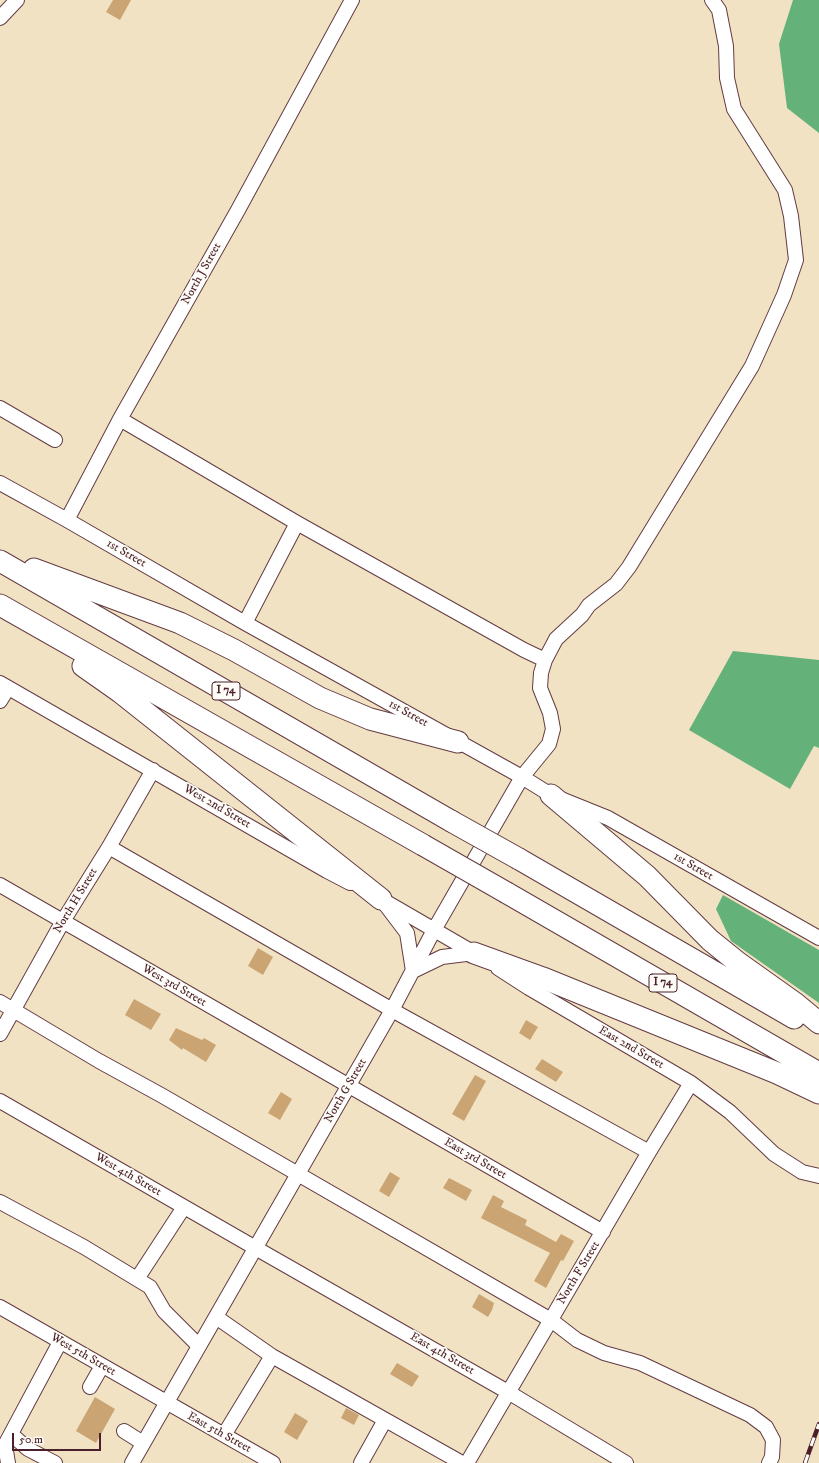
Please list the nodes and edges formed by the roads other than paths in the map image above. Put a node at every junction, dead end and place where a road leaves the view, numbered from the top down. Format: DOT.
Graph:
graph roads {
  1 [pos="17,0"];
  2 [pos="352,0"];
  3 [pos="712,0"];
  4 [pos="0,18"];
  5 [pos="0,408"];
  6 [pos="120,419"];
  7 [pos="55,440"];
  8 [pos="0,483"];
  9 [pos="67,520"];
  10 [pos="297,523"];
  11 [pos="0,557"];
  12 [pos="0,561"];
  13 [pos="0,606"];
  14 [pos="245,623"];
  15 [pos="545,660"];
  16 [pos="4,685"];
  17 [pos="0,701"];
  18 [pos="458,742"];
  19 [pos="153,770"];
  20 [pos="522,777"];
  21 [pos="551,795"];
  22 [pos="109,847"];
  23 [pos="0,886"];
  24 [pos="381,899"];
  25 [pos="63,922"];
  26 [pos="434,930"];
  27 [pos="819,938"];
  28 [pos="474,953"];
  29 [pos="413,971"];
  30 [pos="0,1002"];
  31 [pos="13,1010"];
  32 [pos="392,1010"];
  33 [pos="819,1023"];
  34 [pos="819,1032"];
  35 [pos="0,1034"];
  36 [pos="819,1073"];
  37 [pos="690,1083"];
  38 [pos="348,1086"];
  39 [pos="819,1093"];
  40 [pos="0,1101"];
  41 [pos="649,1152"];
  42 [pos="299,1174"];
  43 [pos="819,1176"];
  44 [pos="0,1202"];
  45 [pos="184,1207"];
  46 [pos="603,1232"];
  47 [pos="256,1249"];
  48 [pos="137,1279"];
  49 [pos="0,1307"];
  50 [pos="216,1317"];
  51 [pos="551,1320"];
  52 [pos="60,1342"];
  53 [pos="199,1346"];
  54 [pos="272,1356"];
  55 [pos="102,1366"];
  56 [pos="90,1387"];
  57 [pos="508,1392"];
  58 [pos="166,1403"];
  59 [pos="385,1420"];
  60 [pos="124,1431"];
  61 [pos="11,1434"];
  62 [pos="224,1436"];
  63 [pos="143,1443"];
  64 [pos="8,1463"];
  65 [pos="55,1463"];
  66 [pos="132,1463"];
  67 [pos="273,1463"];
  68 [pos="361,1463"];
  69 [pos="462,1463"];
  70 [pos="467,1463"];
  71 [pos="626,1463"];
  72 [pos="769,1463"];
  1 -- 4 [label="street"];
  2 -- 6 [label="street, North J Street"];
  3 -- 15 [label="street, North G Street"];
  5 -- 7 [label="street"];
  6 -- 9 [label="street, North J Street"];
  6 -- 10 [label="street"];
  8 -- 9 [label="street, 1st Street"];
  9 -- 14 [label="street, 1st Street"];
  10 -- 14 [label="street"];
  10 -- 15 [label="street"];
  11 -- 18 [label="highway"];
  12 -- 34 [label="highway, I 74, bridge"];
  13 -- 24 [label="highway"];
  13 -- 36 [label="highway, I 74, bridge"];
  14 -- 18 [label="street, 1st Street"];
  15 -- 20 [label="street, North G Street"];
  16 -- 17 [label="street"];
  16 -- 19 [label="street, West 2nd Street"];
  18 -- 20 [label="street, 1st Street"];
  19 -- 22 [label="street, North H Street"];
  19 -- 24 [label="street, West 2nd Street"];
  20 -- 21 [label="street, 1st Street"];
  20 -- 26 [label="street, North G Street"];
  21 -- 27 [label="street, 1st Street"];
  21 -- 33 [label="highway"];
  22 -- 25 [label="street, North H Street"];
  22 -- 32 [label="street"];
  23 -- 25 [label="street, West 3rd Street"];
  24 -- 26 [label="street, West 2nd Street"];
  24 -- 29 [label="street"];
  25 -- 31 [label="street, North H Street"];
  25 -- 38 [label="street, West 3rd Street"];
  26 -- 28 [label="street, East 2nd Street"];
  26 -- 29 [label="street, North G Street"];
  28 -- 29 [label="street"];
  28 -- 37 [label="street, East 2nd Street"];
  28 -- 39 [label="highway"];
  29 -- 32 [label="street, North G Street"];
  30 -- 31 [label="street"];
  31 -- 35 [label="street, North H Street"];
  31 -- 42 [label="street"];
  32 -- 38 [label="street, North G Street"];
  32 -- 41 [label="street"];
  37 -- 41 [label="street, North F Street"];
  37 -- 43 [label="street, East 2nd Street"];
  38 -- 42 [label="street, North G Street"];
  38 -- 46 [label="street, East 3rd Street"];
  40 -- 45 [label="street, West 4th Street"];
  41 -- 46 [label="street, North F Street"];
  42 -- 47 [label="street, North G Street"];
  42 -- 51 [label="street"];
  44 -- 48 [label="street"];
  45 -- 47 [label="street, West 4th Street"];
  45 -- 48 [label="street"];
  46 -- 51 [label="street, North F Street"];
  47 -- 50 [label="street, North G Street"];
  47 -- 57 [label="street, East 4th Street"];
  48 -- 53 [label="street"];
  49 -- 52 [label="street, West 5th Street"];
  50 -- 53 [label="street, North G Street"];
  50 -- 54 [label="street"];
  51 -- 57 [label="street, North F Street"];
  51 -- 72 [label="street"];
  52 -- 55 [label="street, West 5th Street"];
  52 -- 61 [label="street"];
  53 -- 58 [label="street, North G Street"];
  54 -- 59 [label="street"];
  54 -- 62 [label="street"];
  55 -- 56 [label="street"];
  55 -- 58 [label="street, West 5th Street"];
  57 -- 70 [label="street, North F Street"];
  57 -- 71 [label="street, East 4th Street"];
  58 -- 62 [label="street, East 5th Street"];
  58 -- 63 [label="street, North G Street"];
  59 -- 68 [label="street"];
  59 -- 69 [label="street"];
  60 -- 63 [label="street"];
  61 -- 64 [label="street"];
  61 -- 65 [label="street"];
  62 -- 67 [label="street, East 5th Street"];
  63 -- 66 [label="street, North G Street"];
}
